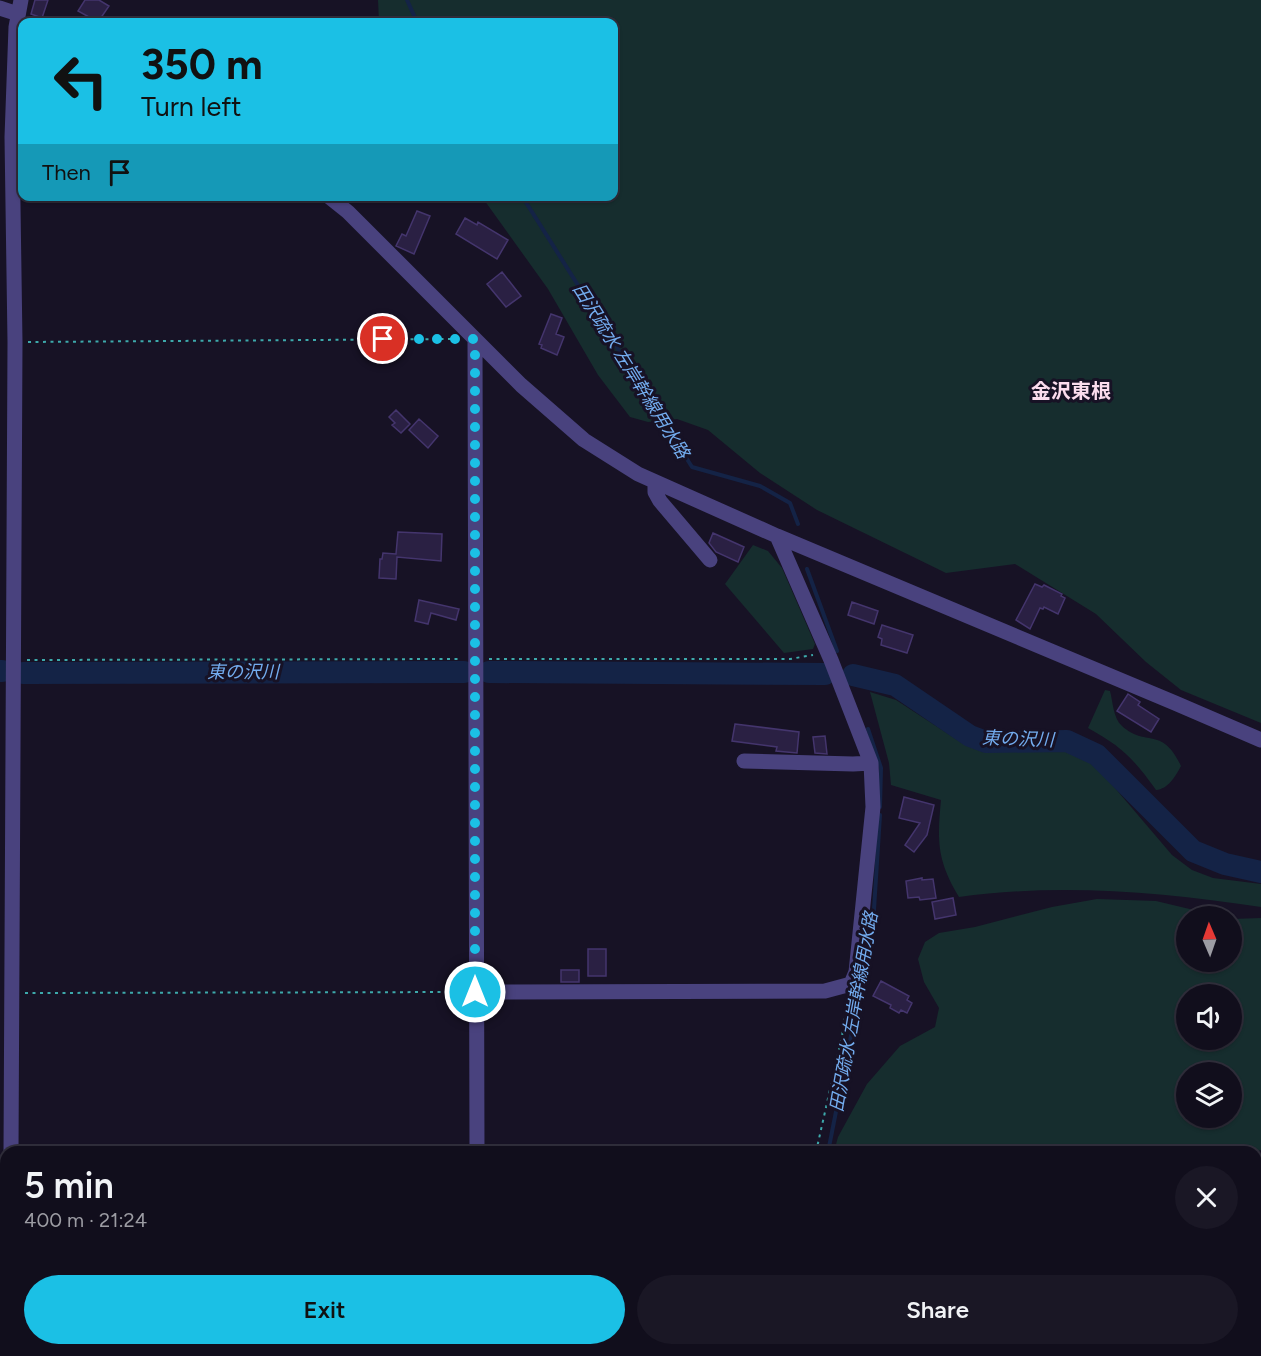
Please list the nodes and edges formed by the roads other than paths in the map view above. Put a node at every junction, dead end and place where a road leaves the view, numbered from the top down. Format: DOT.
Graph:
graph roads {
  1 [pos="19,7"];
  2 [pos="0,8"];
  3 [pos="11,138"];
  4 [pos="334,201"];
  5 [pos="475,339"];
  6 [pos="655,482"];
  7 [pos="777,536"];
  8 [pos="710,560"];
  9 [pos="1261,740"];
  10 [pos="744,761"];
  11 [pos="871,763"];
  12 [pos="475,992"];
  13 [pos="11,1146"];
  14 [pos="477,1146"];
  1 -- 2 [label="street"];
  1 -- 3 [label="street"];
  3 -- 13 [label="street"];
  4 -- 5 [label="street"];
  5 -- 6 [label="street"];
  5 -- 12 [label="street"];
  6 -- 7 [label="street"];
  6 -- 8 [label="street"];
  7 -- 9 [label="street"];
  7 -- 11 [label="street"];
  10 -- 11 [label="street"];
  11 -- 12 [label="street"];
  12 -- 14 [label="street"];
}
